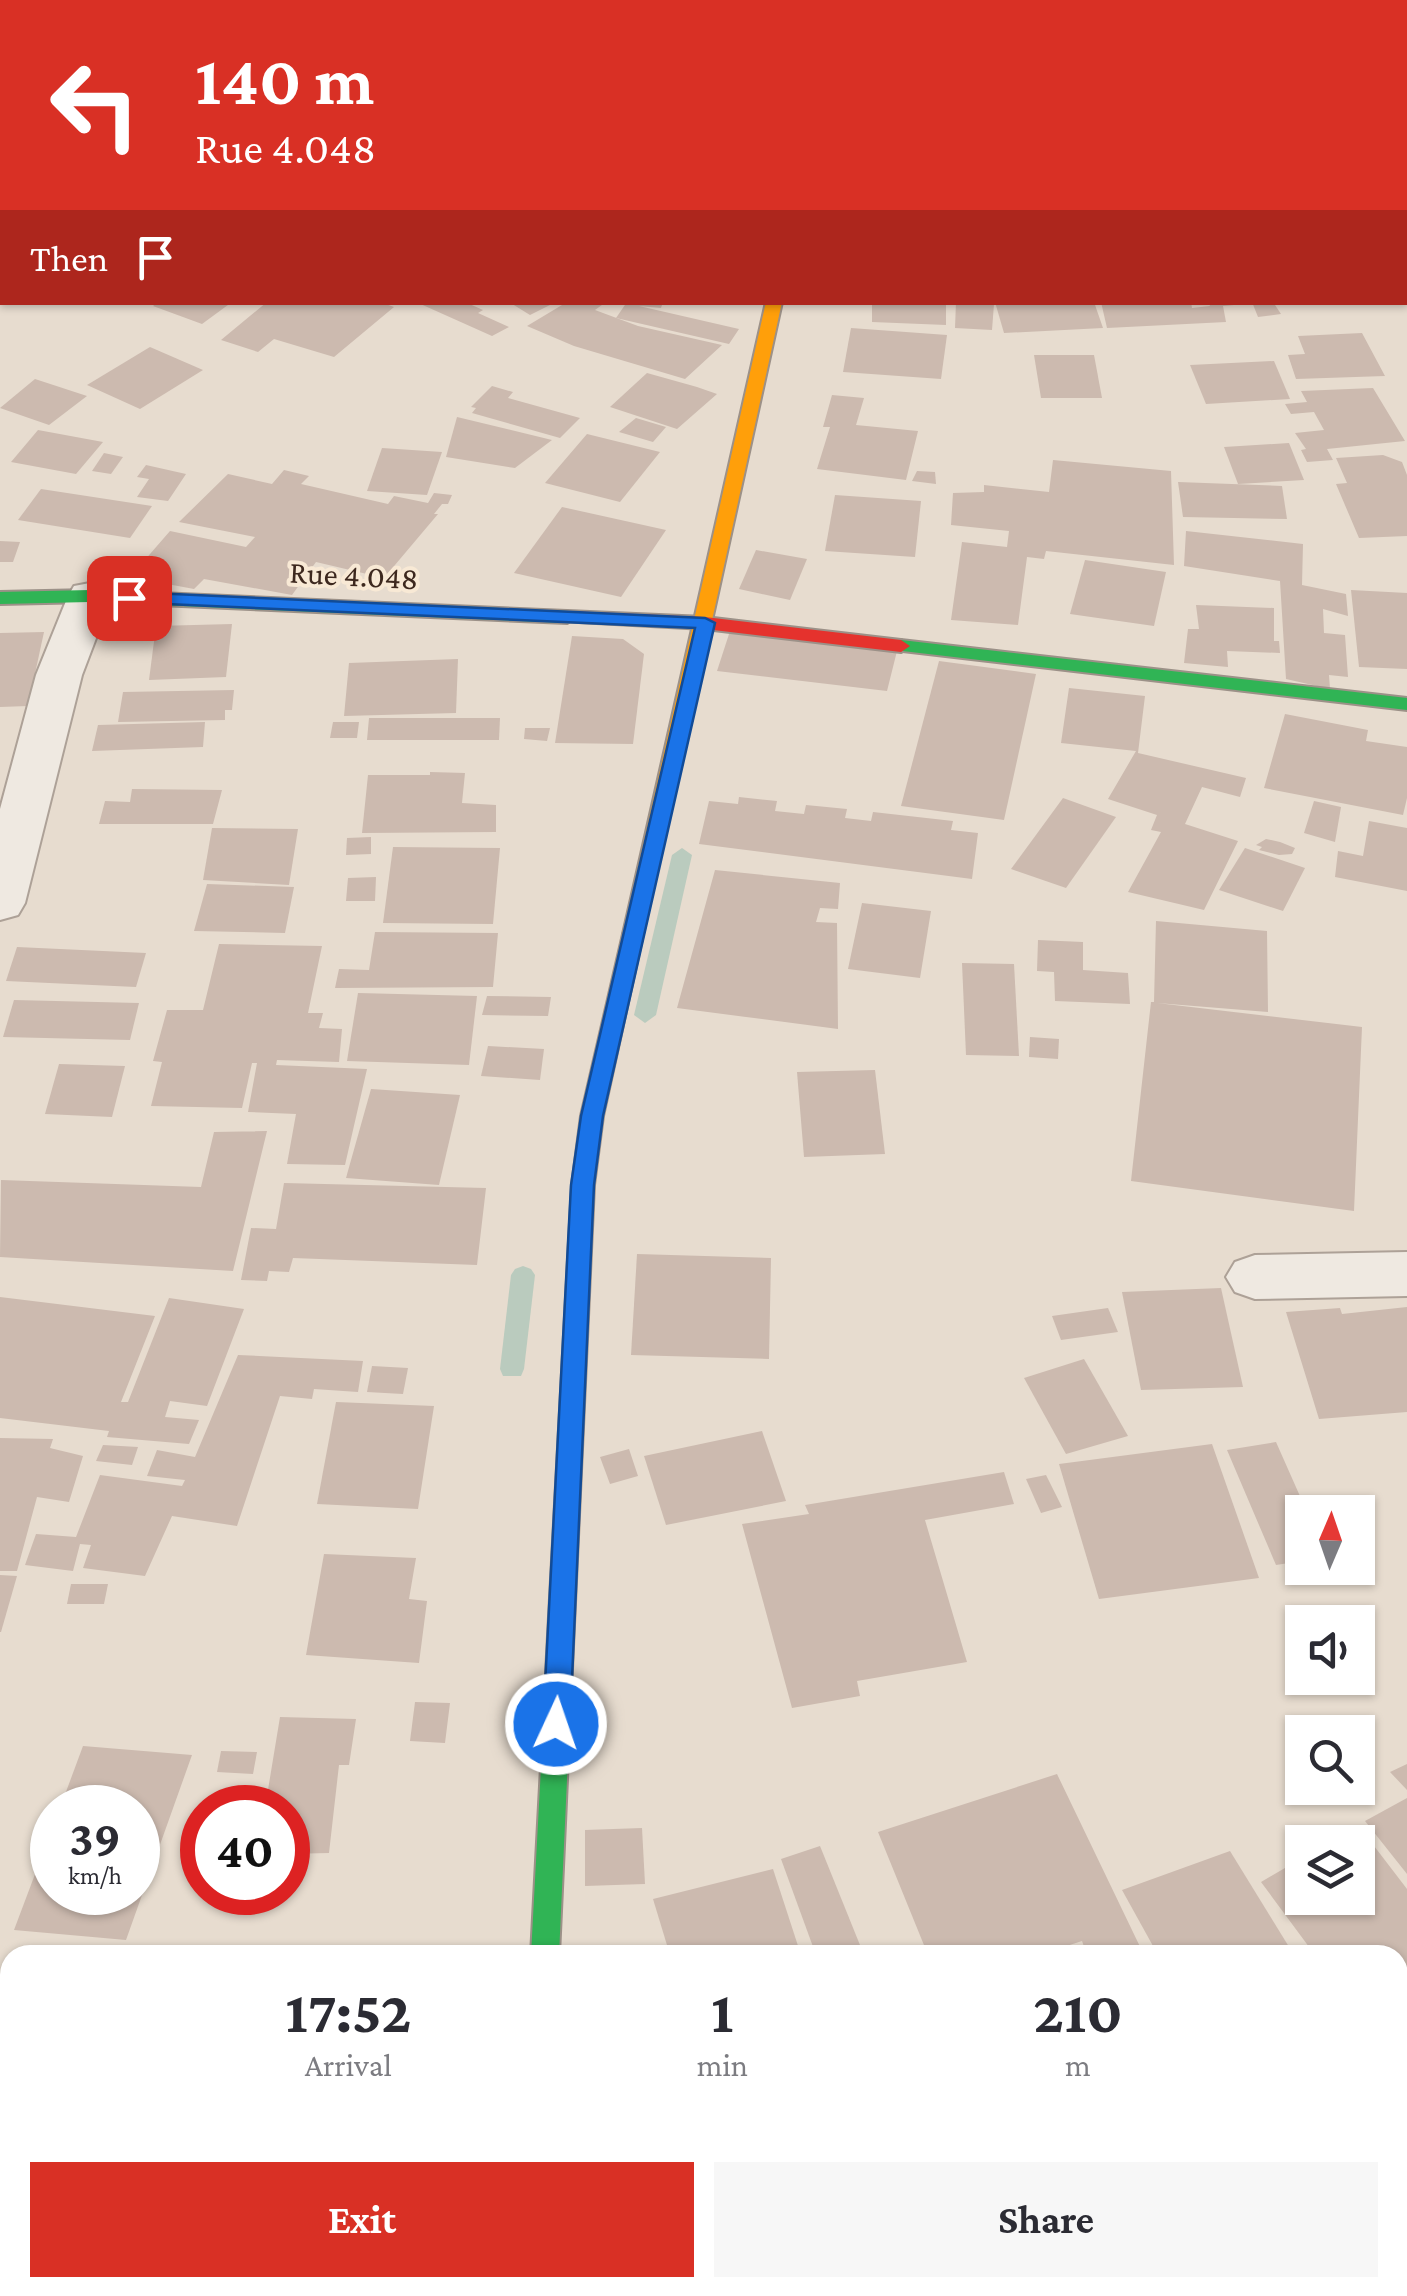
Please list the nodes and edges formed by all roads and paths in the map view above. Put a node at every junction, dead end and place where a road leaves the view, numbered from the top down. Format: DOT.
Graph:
graph roads {
  1 [pos="773,305"];
  2 [pos="90,596"];
  3 [pos="0,598"];
  4 [pos="705,623"];
  5 [pos="1407,704"];
  6 [pos="0,903"];
  7 [pos="1407,1274"];
  8 [pos="1255,1277"];
  9 [pos="545,1945"];
  1 -- 4 [label="street"];
  2 -- 3 [label="street, Rue 4.048"];
  2 -- 4 [label="street, Rue 4.048"];
  2 -- 6 [label="street"];
  4 -- 5 [label="street, Rue 4.048"];
  4 -- 9 [label="street"];
  7 -- 8 [label="street"];
}
